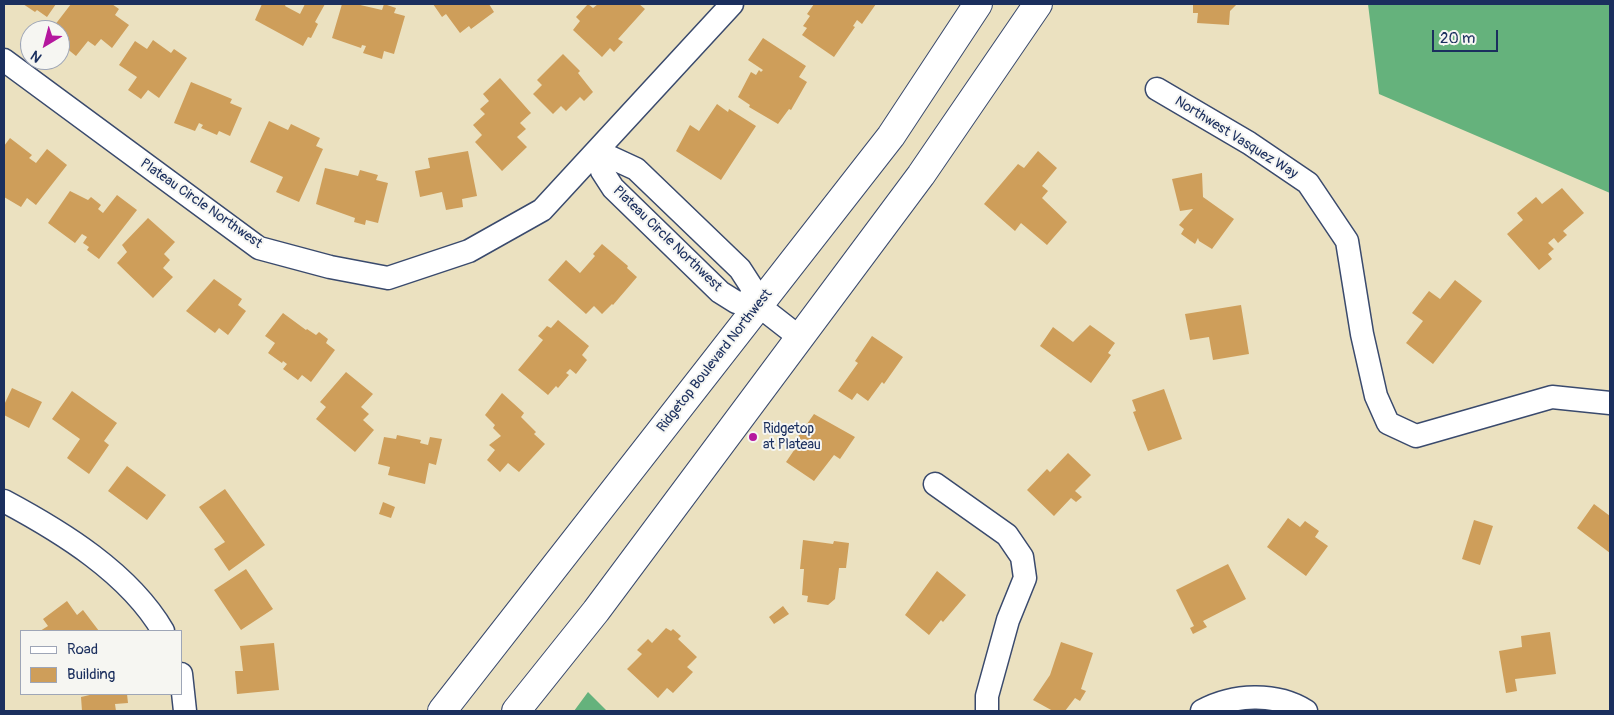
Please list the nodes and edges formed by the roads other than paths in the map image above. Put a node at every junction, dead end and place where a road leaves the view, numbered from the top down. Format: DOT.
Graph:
graph roads {
  1 [pos="732,4"];
  2 [pos="978,4"];
  3 [pos="1038,4"];
  4 [pos="4,60"];
  5 [pos="1157,89"];
  6 [pos="597,152"];
  7 [pos="758,306"];
  8 [pos="799,337"];
  9 [pos="1610,402"];
  10 [pos="935,484"];
  11 [pos="4,501"];
  12 [pos="162,630"];
  13 [pos="182,683"];
  14 [pos="444,709"];
  15 [pos="185,711"];
  16 [pos="516,711"];
  17 [pos="987,711"];
  18 [pos="1202,711"];
  19 [pos="1306,711"];
  1 -- 6 [label="street, Plateau Circle Northwest"];
  2 -- 7 [label="main road, Ridgetop Boulevard Northwest"];
  3 -- 8 [label="main road"];
  4 -- 6 [label="street, Plateau Circle Northwest"];
  5 -- 9 [label="street, Northwest Vasquez Way"];
  6 -- 7 [label="street, Plateau Circle Northwest"];
  6 -- 7 [label="street, Plateau Circle Northwest"];
  7 -- 8 [label="street, Plateau Circle Northwest"];
  7 -- 14 [label="main road, Ridgetop Boulevard Northwest"];
  8 -- 16 [label="main road"];
  10 -- 17 [label="street"];
  11 -- 12 [label="street"];
  13 -- 15 [label="street"];
  18 -- 19 [label="street"];
}
